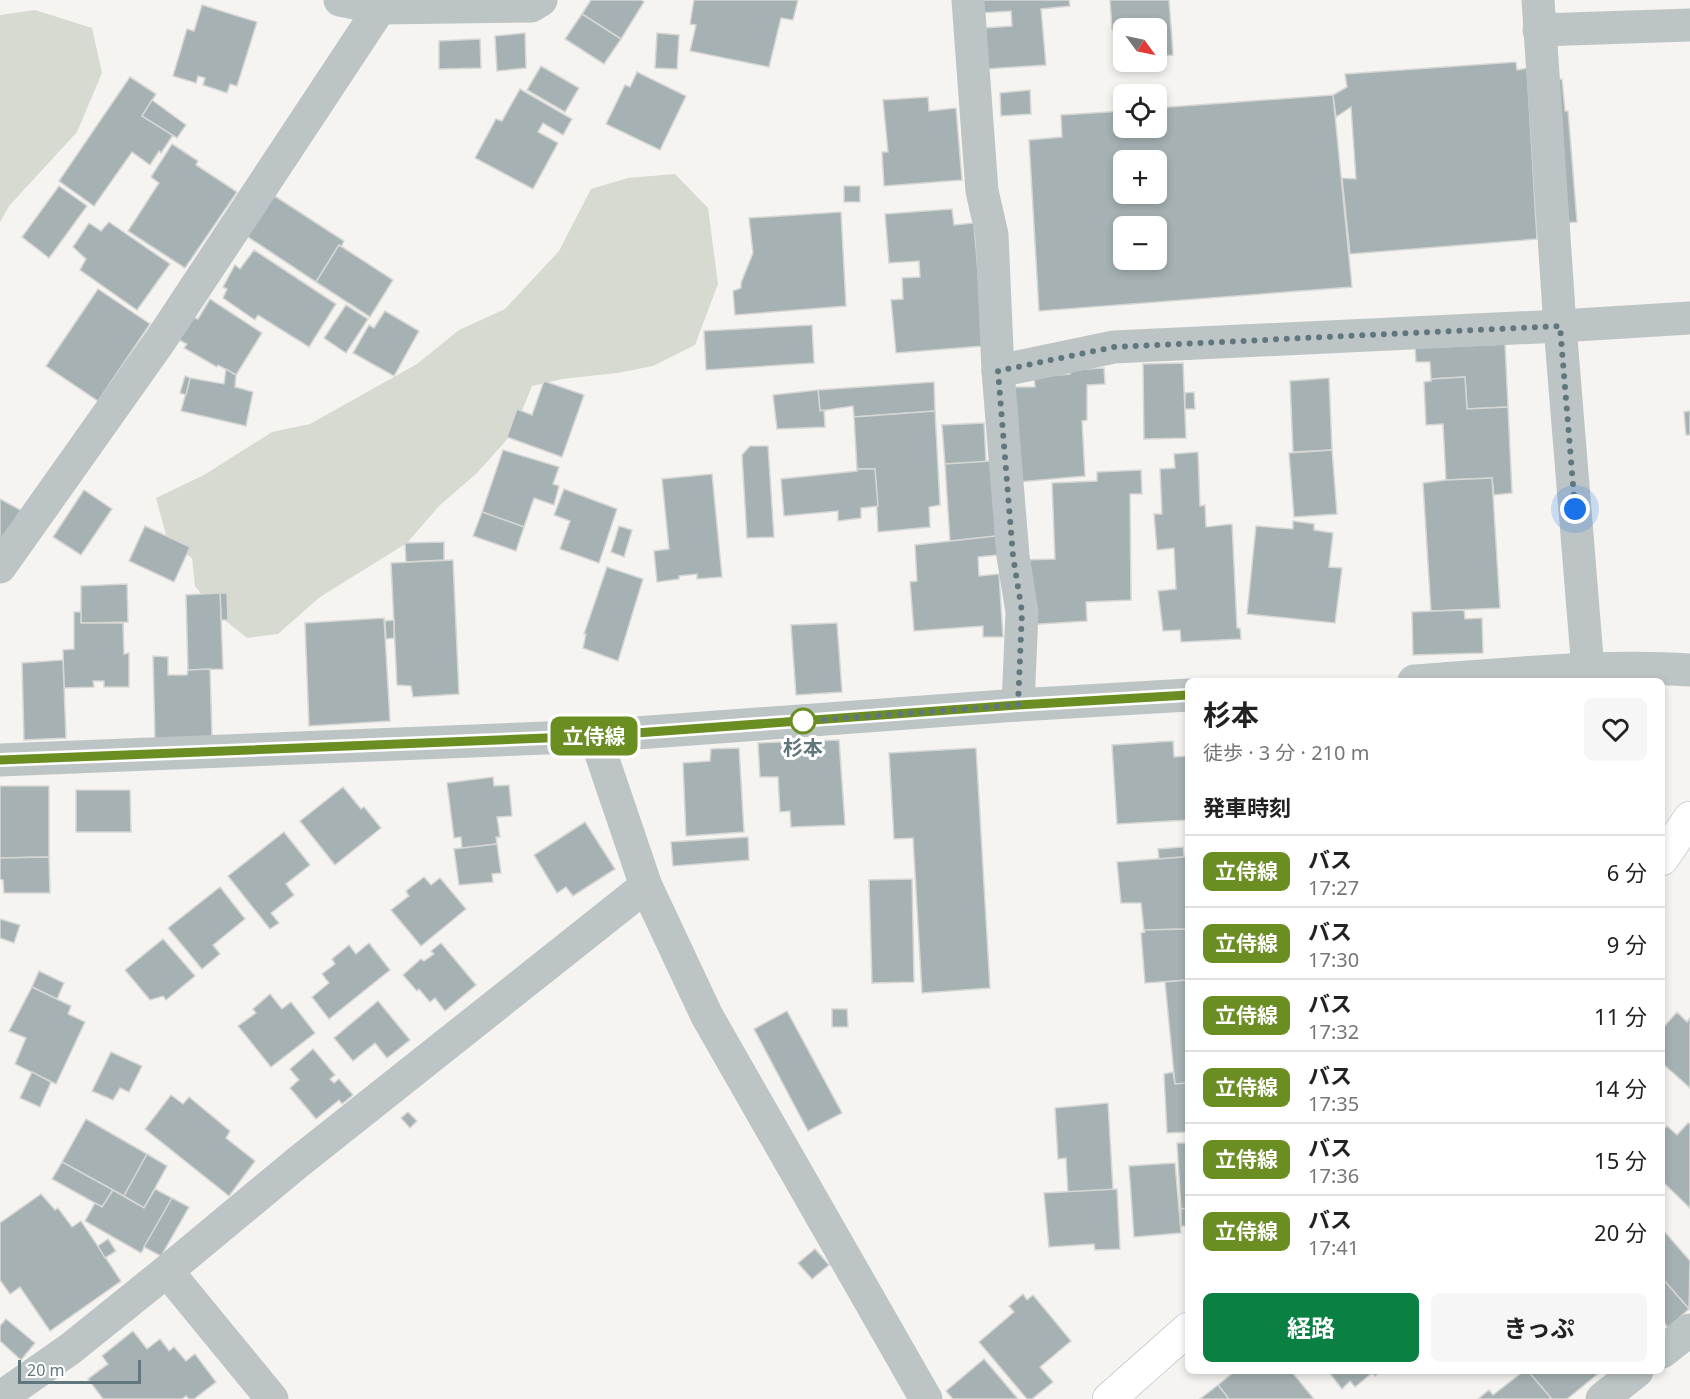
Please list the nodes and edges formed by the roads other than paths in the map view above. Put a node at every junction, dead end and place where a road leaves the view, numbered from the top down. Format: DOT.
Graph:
graph roads {
  1 [pos="340,0"];
  2 [pos="541,0"];
  3 [pos="968,0"];
  4 [pos="380,8"];
  5 [pos="1538,15"];
  6 [pos="1690,25"];
  7 [pos="1690,318"];
  8 [pos="1560,326"];
  9 [pos="998,371"];
  10 [pos="0,567"];
  11 [pos="1588,670"];
  12 [pos="1690,670"];
  13 [pos="1461,678"];
  14 [pos="1185,695"];
  15 [pos="1018,705"];
  16 [pos="595,736"];
  17 [pos="0,760"];
  18 [pos="1690,818"];
  19 [pos="1665,855"];
  20 [pos="646,886"];
  21 [pos="167,1271"];
  22 [pos="1690,1330"];
  23 [pos="1185,1332"];
  24 [pos="1665,1350"];
  25 [pos="1633,1374"];
  26 [pos="1115,1397"];
  27 [pos="0,1398"];
  28 [pos="272,1399"];
  29 [pos="926,1399"];
  30 [pos="1602,1399"];
  1 -- 4 [label="street"];
  2 -- 4 [label="street"];
  3 -- 9 [label="street"];
  4 -- 10 [label="street"];
  5 -- 6 [label="street"];
  5 -- 8 [label="street"];
  7 -- 8 [label="street"];
  8 -- 9 [label="street"];
  8 -- 11 [label="street"];
  9 -- 15 [label="street"];
  11 -- 12 [label="street"];
  11 -- 13 [label="street"];
  14 -- 15 [label="street"];
  15 -- 16 [label="street"];
  16 -- 17 [label="street"];
  16 -- 20 [label="street"];
  18 -- 19 [label="main road"];
  20 -- 21 [label="street"];
  20 -- 29 [label="street"];
  21 -- 27 [label="street"];
  21 -- 28 [label="street"];
  22 -- 24 [label="street"];
  23 -- 26 [label="main road"];
  25 -- 30 [label="street"];
}
